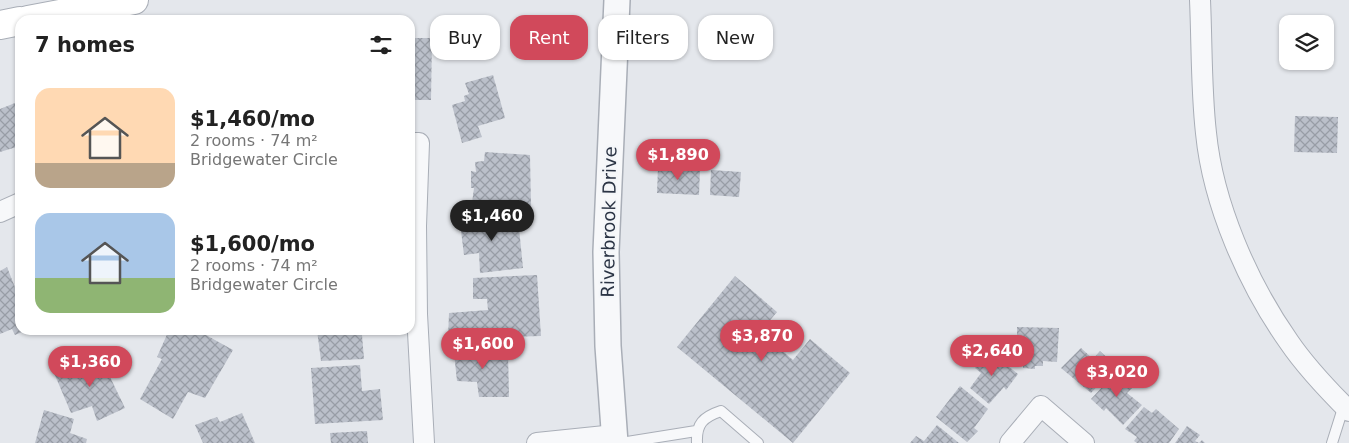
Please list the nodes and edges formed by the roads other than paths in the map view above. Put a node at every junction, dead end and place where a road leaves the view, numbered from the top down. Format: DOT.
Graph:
graph roads {
  1 [pos="134,0"];
  2 [pos="617,0"];
  3 [pos="1200,0"];
  4 [pos="54,15"];
  5 [pos="15,23"];
  6 [pos="0,25"];
  7 [pos="415,143"];
  8 [pos="15,205"];
  9 [pos="0,212"];
  10 [pos="1346,408"];
  11 [pos="696,431"];
  12 [pos="670,439"];
  13 [pos="617,440"];
  14 [pos="424,443"];
  15 [pos="537,443"];
  16 [pos="697,443"];
  17 [pos="758,443"];
  18 [pos="1010,443"];
  19 [pos="1084,443"];
  20 [pos="1332,443"];
  1 -- 4 [label="main road"];
  2 -- 13 [label="street, Riverbrook Drive"];
  3 -- 10 [label="street"];
  5 -- 6 [label="main road"];
  7 -- 14 [label="street"];
  8 -- 9 [label="street"];
  10 -- 20 [label="lane"];
  11 -- 12 [label="lane"];
  11 -- 16 [label="lane"];
  11 -- 17 [label="lane"];
  12 -- 13 [label="lane"];
  13 -- 15 [label="street"];
  18 -- 19 [label="street"];
}
